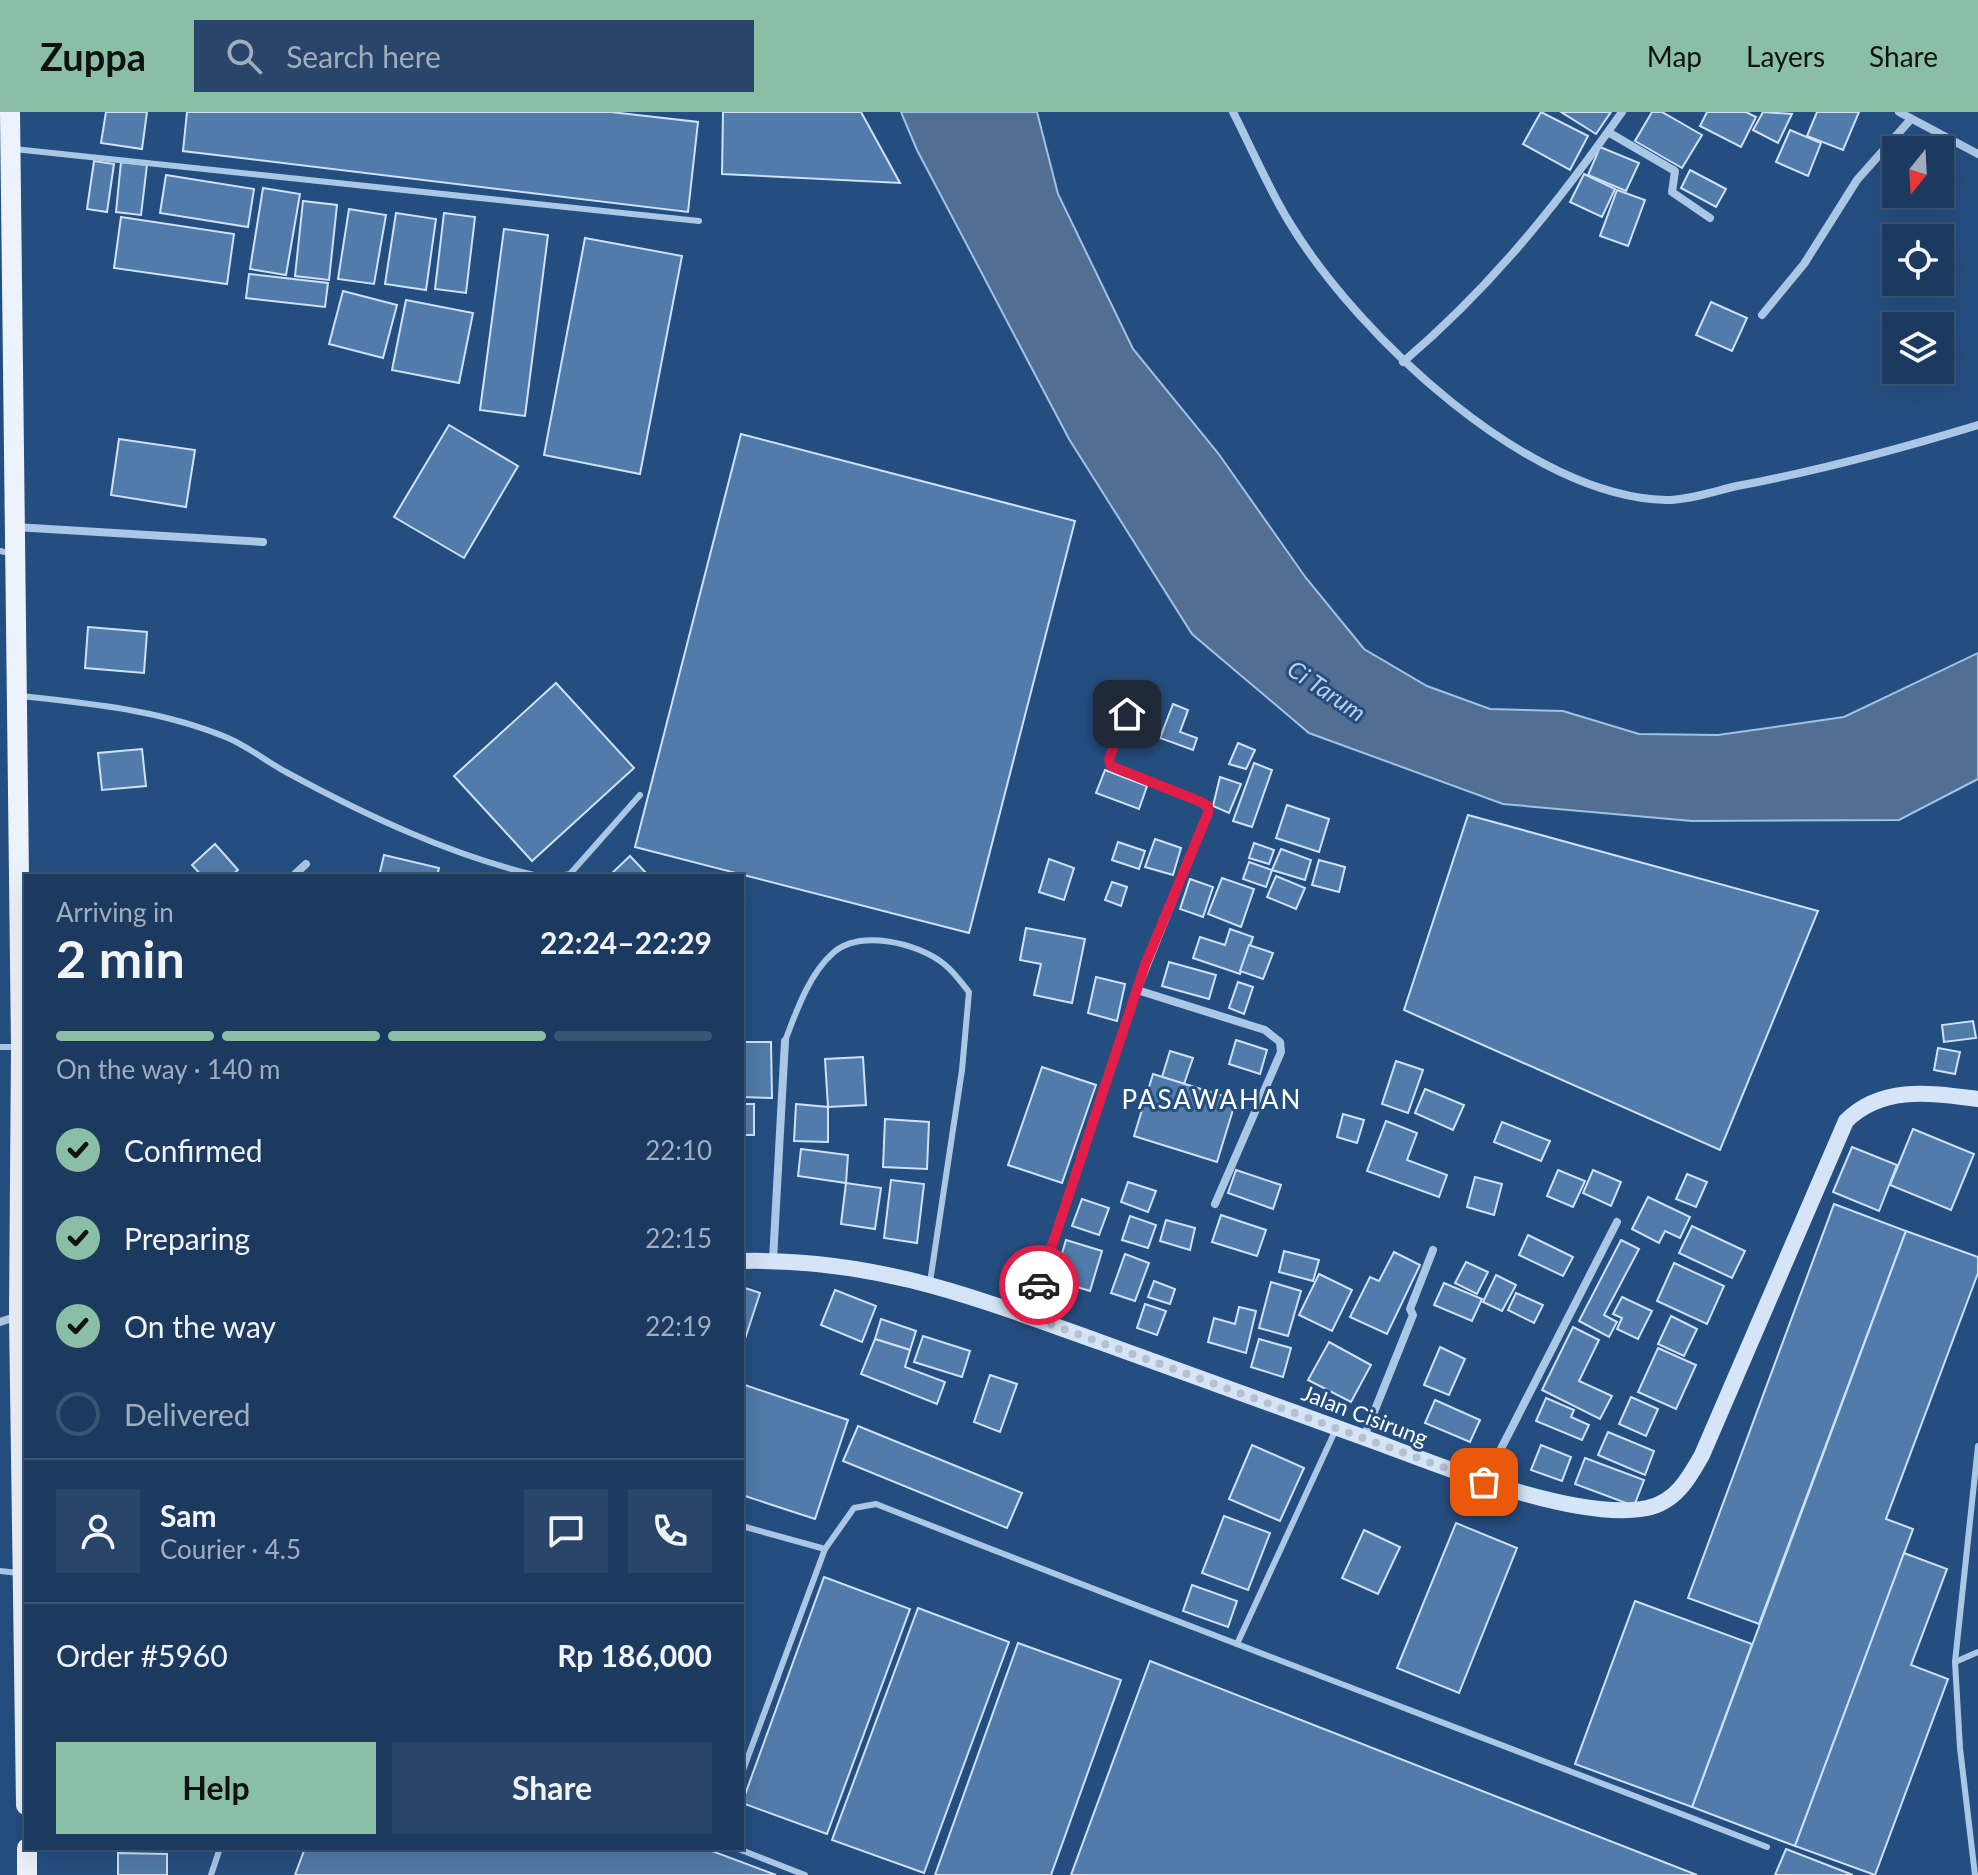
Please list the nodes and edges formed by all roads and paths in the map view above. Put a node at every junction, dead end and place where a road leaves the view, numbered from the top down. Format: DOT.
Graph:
graph roads {
  1 [pos="10,112"];
  2 [pos="1233,112"];
  3 [pos="1622,112"];
  4 [pos="1899,112"];
  5 [pos="1911,119"];
  6 [pos="1608,132"];
  7 [pos="11,148"];
  8 [pos="1978,154"];
  9 [pos="6,171"];
  10 [pos="1710,218"];
  11 [pos="699,221"];
  12 [pos="1762,315"];
  13 [pos="1403,362"];
  14 [pos="7,404"];
  15 [pos="1978,425"];
  16 [pos="14,527"];
  17 [pos="263,542"];
  18 [pos="6,552"];
  19 [pos="1135,694"];
  20 [pos="14,696"];
  21 [pos="640,795"];
  22 [pos="306,864"];
  23 [pos="295,874"];
  24 [pos="530,874"];
  25 [pos="570,874"];
  26 [pos="23,987"];
  27 [pos="1137,990"];
  28 [pos="785,1041"];
  29 [pos="0,1047"];
  30 [pos="21,1047"];
  31 [pos="1978,1099"];
  32 [pos="24,1169"];
  33 [pos="1215,1204"];
  34 [pos="1617,1222"];
  35 [pos="1433,1250"];
  36 [pos="773,1260"];
  37 [pos="744,1261"];
  38 [pos="930,1282"];
  39 [pos="1028,1316"];
  40 [pos="15,1318"];
  41 [pos="1336,1428"];
  42 [pos="1364,1438"];
  43 [pos="1978,1446"];
  44 [pos="1484,1482"];
  45 [pos="24,1523"];
  46 [pos="744,1527"];
  47 [pos="825,1549"];
  48 [pos="0,1571"];
  49 [pos="23,1573"];
  50 [pos="1237,1644"];
  51 [pos="24,1650"];
  52 [pos="1978,1652"];
  53 [pos="1955,1662"];
  54 [pos="744,1768"];
  55 [pos="1767,1847"];
  56 [pos="27,1850"];
  57 [pos="219,1850"];
  58 [pos="741,1850"];
  59 [pos="27,1875"];
  60 [pos="211,1875"];
  61 [pos="805,1875"];
  62 [pos="1975,1875"];
  1 -- 7 [label="main road"];
  2 -- 13 [label="street"];
  3 -- 6 [label="street"];
  4 -- 5 [label="street"];
  5 -- 8 [label="street"];
  5 -- 12 [label="street"];
  6 -- 10 [label="street"];
  6 -- 13 [label="street"];
  7 -- 9 [label="main road"];
  7 -- 11 [label="lane"];
  9 -- 14 [label="main road"];
  13 -- 15 [label="street"];
  14 -- 16 [label="main road"];
  16 -- 17 [label="street"];
  16 -- 18 [label="main road"];
  18 -- 20 [label="main road"];
  19 -- 27 [label="street"];
  20 -- 24 [label="lane"];
  20 -- 26 [label="main road"];
  21 -- 25 [label="lane"];
  22 -- 23 [label="street"];
  26 -- 30 [label="main road"];
  27 -- 33 [label="street"];
  27 -- 39 [label="street"];
  28 -- 36 [label="street"];
  28 -- 38 [label="lane"];
  29 -- 30 [label="lane"];
  30 -- 32 [label="main road"];
  31 -- 44 [label="main road, Jalan Cisirung"];
  32 -- 40 [label="main road"];
  34 -- 44 [label="street"];
  35 -- 42 [label="street"];
  36 -- 37 [label="main road, Jalan Cisirung"];
  36 -- 38 [label="main road, Jalan Cisirung"];
  38 -- 39 [label="main road, Jalan Cisirung"];
  39 -- 41 [label="main road, Jalan Cisirung"];
  40 -- 45 [label="main road"];
  41 -- 42 [label="main road, Jalan Cisirung"];
  41 -- 50 [label="lane"];
  42 -- 44 [label="main road, Jalan Cisirung"];
  43 -- 53 [label="lane"];
  45 -- 49 [label="main road"];
  46 -- 47 [label="lane"];
  47 -- 50 [label="lane"];
  47 -- 54 [label="lane"];
  48 -- 49 [label="lane"];
  49 -- 51 [label="main road"];
  50 -- 55 [label="lane"];
  52 -- 53 [label="lane"];
  53 -- 62 [label="lane"];
  56 -- 59 [label="main road"];
  57 -- 60 [label="lane"];
  58 -- 61 [label="lane"];
}
